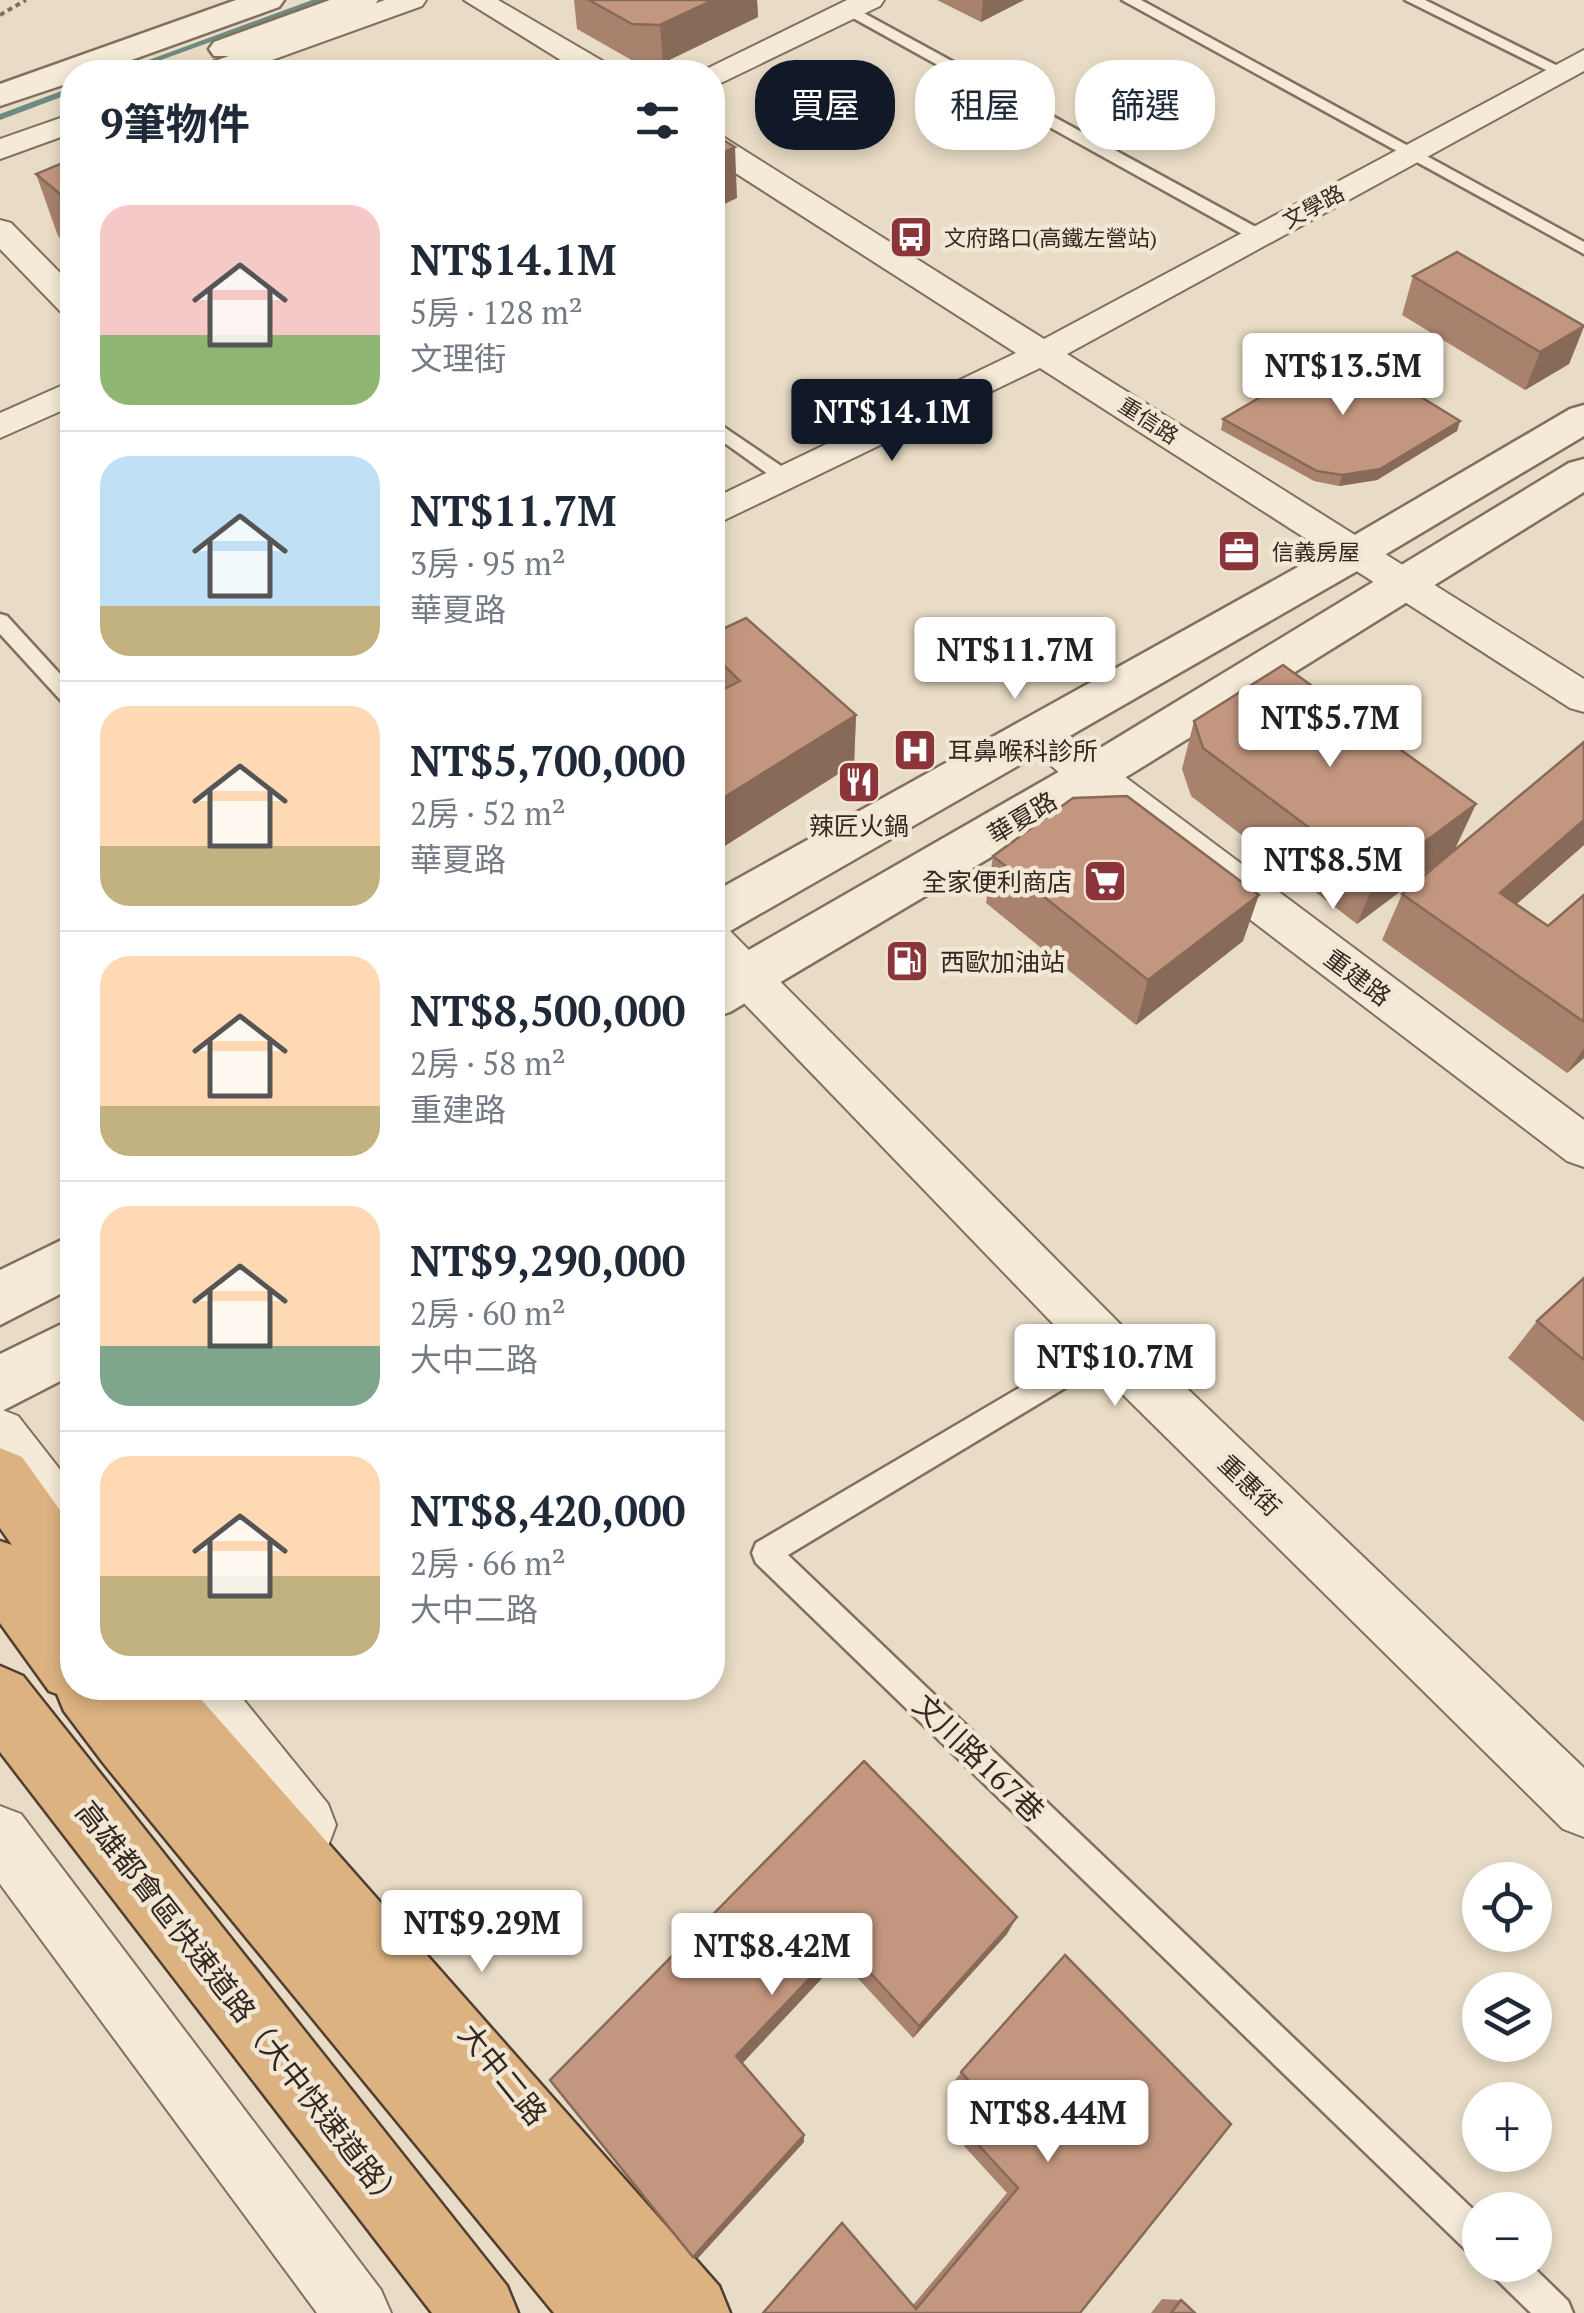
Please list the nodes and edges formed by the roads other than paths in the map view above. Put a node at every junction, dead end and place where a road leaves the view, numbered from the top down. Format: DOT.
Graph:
graph roads {
  1 [pos="268,0"];
  2 [pos="361,0"];
  3 [pos="412,0"];
  4 [pos="478,0"];
  5 [pos="1130,0"];
  6 [pos="1413,0"];
  7 [pos="860,5"];
  8 [pos="100,60"];
  9 [pos="218,60"];
  10 [pos="224,60"];
  11 [pos="580,60"];
  12 [pos="1572,65"];
  13 [pos="725,70"];
  14 [pos="60,75"];
  15 [pos="0,96"];
  16 [pos="60,110"];
  17 [pos="60,128"];
  18 [pos="0,132"];
  19 [pos="0,150"];
  20 [pos="725,152"];
  21 [pos="1413,152"];
  22 [pos="0,230"];
  23 [pos="1259,236"];
  24 [pos="1584,250"];
  25 [pos="60,292"];
  26 [pos="1042,354"];
  27 [pos="60,398"];
  28 [pos="1584,418"];
  29 [pos="0,427"];
  30 [pos="725,434"];
  31 [pos="1584,473"];
  32 [pos="786,478"];
  33 [pos="725,508"];
  34 [pos="1356,553"];
  35 [pos="1402,584"];
  36 [pos="0,621"];
  37 [pos="60,687"];
  38 [pos="1584,698"];
  39 [pos="1039,732"];
  40 [pos="1091,776"];
  41 [pos="725,910"];
  42 [pos="731,987"];
  43 [pos="1584,1147"];
  44 [pos="60,1266"];
  45 [pos="0,1298"];
  46 [pos="1109,1347"];
  47 [pos="60,1352"];
  48 [pos="0,1386"];
  49 [pos="0,1432"];
  50 [pos="0,1477"];
  51 [pos="60,1510"];
  52 [pos="60,1561"];
  53 [pos="0,1571"];
  54 [pos="60,1652"];
  55 [pos="0,1700"];
  56 [pos="96,1700"];
  57 [pos="160,1700"];
  58 [pos="208,1700"];
  59 [pos="1584,1808"];
  60 [pos="0,1836"];
  61 [pos="1462,2223"];
  62 [pos="1524,2282"];
  63 [pos="358,2313"];
  64 [pos="480,2313"];
  65 [pos="604,2313"];
  66 [pos="692,2313"];
  67 [pos="703,2313"];
  68 [pos="1556,2313"];
  1 -- 8 [label="street"];
  2 -- 9 [label="street"];
  3 -- 10 [label="street"];
  4 -- 11 [label="street"];
  5 -- 21 [label="lane"];
  6 -- 12 [label="lane"];
  7 -- 13 [label="street"];
  7 -- 23 [label="lane"];
  12 -- 21 [label="street, 文學路"];
  14 -- 15 [label="street"];
  16 -- 18 [label="street"];
  17 -- 19 [label="street"];
  20 -- 26 [label="street, 重信路"];
  21 -- 23 [label="street, 文學路"];
  21 -- 24 [label="lane"];
  22 -- 25 [label="street"];
  23 -- 26 [label="street, 文學路"];
  26 -- 32 [label="street, 文學路"];
  26 -- 34 [label="street, 重信路"];
  27 -- 29 [label="street"];
  28 -- 34 [label="street"];
  30 -- 32 [label="lane"];
  31 -- 35 [label="street, 華夏路"];
  32 -- 33 [label="street, 文學路"];
  34 -- 35 [label="street, 重信路"];
  34 -- 39 [label="street"];
  35 -- 38 [label="street, 重信路"];
  35 -- 40 [label="street, 華夏路"];
  36 -- 37 [label="lane"];
  39 -- 40 [label="street, 重建路"];
  39 -- 41 [label="street"];
  40 -- 42 [label="street, 華夏路"];
  40 -- 43 [label="street, 重建路"];
  42 -- 46 [label="street, 重惠街"];
  44 -- 45 [label="street"];
  46 -- 59 [label="street, 重惠街"];
  46 -- 61 [label="lane, 文川路167巷"];
  47 -- 48 [label="street"];
  49 -- 51 [label="street"];
  50 -- 52 [label="highway"];
  53 -- 54 [label="highway"];
  55 -- 64 [label="highway, 高雄都會區快速道路（大中快速道路）"];
  56 -- 65 [label="highway"];
  57 -- 66 [label="highway"];
  58 -- 67 [label="street, 大中二路"];
  60 -- 63 [label="street"];
  62 -- 68 [label="lane"];
}
